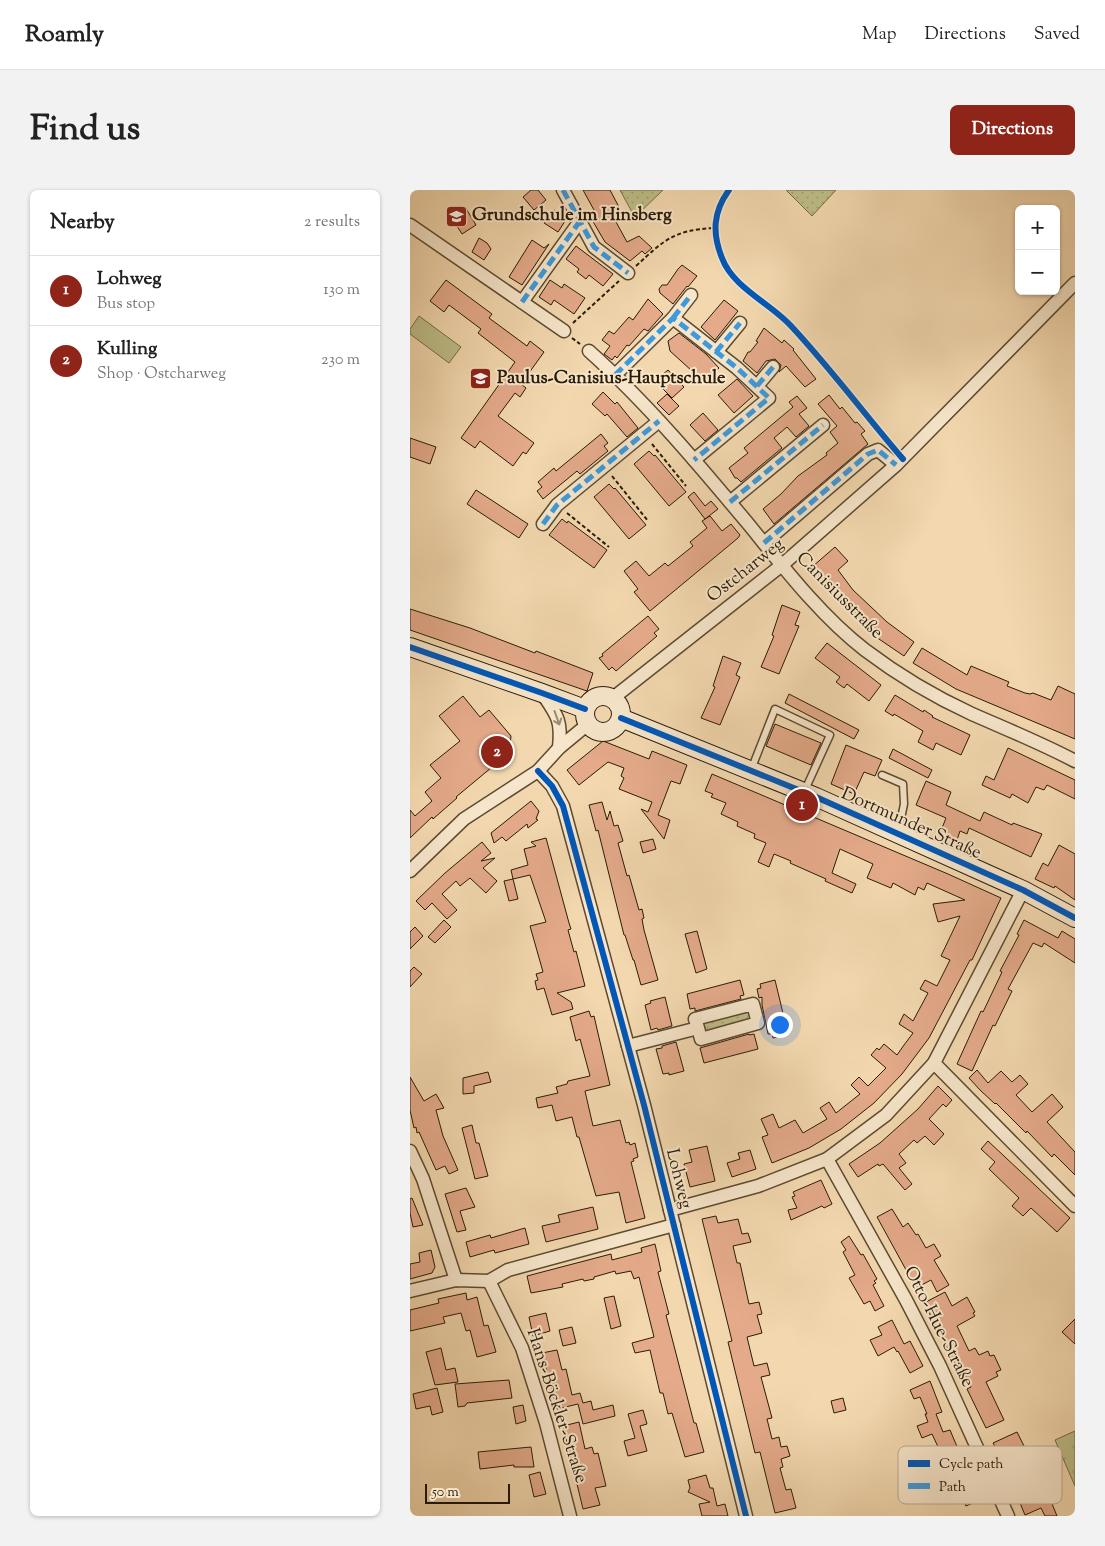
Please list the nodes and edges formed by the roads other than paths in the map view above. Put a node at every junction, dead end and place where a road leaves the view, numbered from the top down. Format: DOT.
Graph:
graph roads {
  1 [pos="563,190"];
  2 [pos="580,221"];
  3 [pos="410,225"];
  4 [pos="628,273"];
  5 [pos="1075,283"];
  6 [pos="691,295"];
  7 [pos="522,302"];
  8 [pos="673,318"];
  9 [pos="740,323"];
  10 [pos="564,331"];
  11 [pos="589,351"];
  12 [pos="716,352"];
  13 [pos="773,367"];
  14 [pos="615,375"];
  15 [pos="757,386"];
  16 [pos="659,422"];
  17 [pos="823,425"];
  18 [pos="694,460"];
  19 [pos="896,465"];
  20 [pos="730,502"];
  21 [pos="543,524"];
  22 [pos="764,543"];
  23 [pos="782,565"];
  24 [pos="410,647"];
  25 [pos="542,692"];
  26 [pos="613,698"];
  27 [pos="587,717"];
  28 [pos="621,718"];
  29 [pos="559,748"];
  30 [pos="1075,761"];
  31 [pos="538,771"];
  32 [pos="751,771"];
  33 [pos="882,775"];
  34 [pos="804,792"];
  35 [pos="898,834"];
  36 [pos="410,871"];
  37 [pos="1023,890"];
  38 [pos="1075,918"];
  39 [pos="698,1028"];
  40 [pos="628,1046"];
  41 [pos="934,1063"];
  42 [pos="410,1151"];
  43 [pos="827,1159"];
  44 [pos="1075,1206"];
  45 [pos="670,1210"];
  46 [pos="674,1226"];
  47 [pos="456,1280"];
  48 [pos="489,1281"];
  49 [pos="410,1291"];
  50 [pos="976,1446"];
  51 [pos="1003,1504"];
  52 [pos="570,1516"];
  53 [pos="746,1516"];
  54 [pos="1008,1516"];
  1 -- 2 [label="street"];
  2 -- 4 [label="street"];
  2 -- 7 [label="street"];
  3 -- 7 [label="street"];
  5 -- 19 [label="street, Ostcharweg"];
  6 -- 8 [label="street"];
  7 -- 10 [label="street"];
  8 -- 12 [label="street"];
  8 -- 14 [label="street"];
  9 -- 12 [label="street"];
  11 -- 14 [label="street, Canisiusstraße"];
  12 -- 15 [label="street"];
  13 -- 15 [label="street"];
  14 -- 16 [label="street, Canisiusstraße"];
  15 -- 18 [label="street"];
  16 -- 18 [label="street, Canisiusstraße"];
  16 -- 21 [label="street"];
  17 -- 20 [label="street"];
  18 -- 20 [label="street, Canisiusstraße"];
  19 -- 22 [label="street, Ostcharweg"];
  19 -- 23 [label="street, Ostcharweg"];
  20 -- 22 [label="street, Canisiusstraße"];
  22 -- 23 [label="street, Canisiusstraße"];
  23 -- 26 [label="street, Ostcharweg"];
  23 -- 30 [label="street, Canisiusstraße"];
  24 -- 25 [label="main road"];
  25 -- 27 [label="main road"];
  25 -- 29 [label="street, one-way"];
  26 -- 27 [label="main road"];
  26 -- 28 [label="main road"];
  27 -- 28 [label="main road"];
  27 -- 29 [label="street"];
  28 -- 32 [label="main road, Dortmunder Straße"];
  29 -- 31 [label="street"];
  31 -- 36 [label="street"];
  31 -- 40 [label="street, Lohweg"];
  32 -- 34 [label="main road, Dortmunder Straße"];
  32 -- 34 [label="lane"];
  33 -- 35 [label="lane"];
  34 -- 35 [label="main road, Dortmunder Straße"];
  35 -- 37 [label="main road, Dortmunder Straße"];
  37 -- 38 [label="main road, Dortmunder Straße"];
  37 -- 41 [label="street"];
  39 -- 39 [label="street"];
  39 -- 40 [label="street"];
  40 -- 45 [label="street, Lohweg"];
  41 -- 43 [label="street"];
  41 -- 44 [label="street"];
  42 -- 47 [label="street"];
  43 -- 45 [label="street"];
  43 -- 50 [label="street, Otto-Hue-Straße"];
  45 -- 46 [label="street, Lohweg"];
  46 -- 48 [label="street"];
  46 -- 53 [label="street, Lohweg"];
  47 -- 48 [label="street"];
  47 -- 49 [label="street"];
  48 -- 52 [label="street, Hans-Böckler-Straße"];
  51 -- 54 [label="street, Otto-Hue-Straße"];
}
